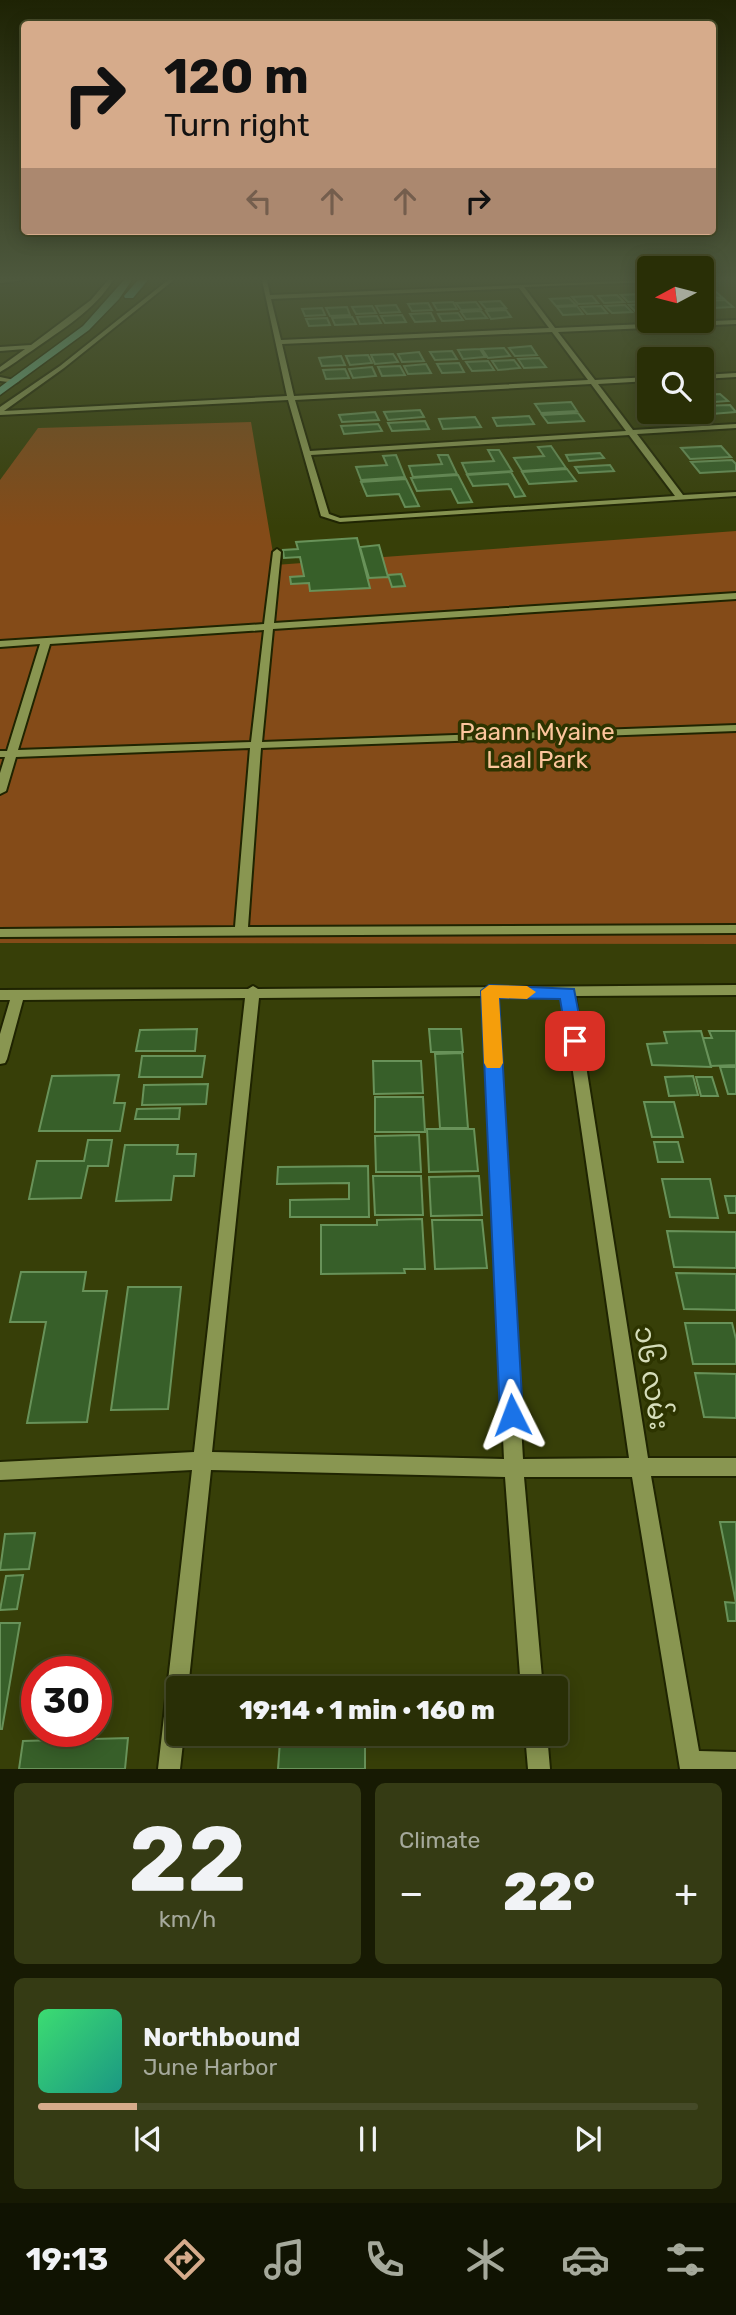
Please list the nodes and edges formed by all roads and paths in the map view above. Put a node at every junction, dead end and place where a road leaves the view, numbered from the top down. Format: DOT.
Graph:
graph roads {
  1 [pos="39,363"];
  2 [pos="51,363"];
  3 [pos="68,363"];
  4 [pos="284,363"];
  5 [pos="579,363"];
  6 [pos="736,375"];
  7 [pos="714,376"];
  8 [pos="0,379"];
  9 [pos="637,380"];
  10 [pos="16,381"];
  11 [pos="594,382"];
  12 [pos="0,392"];
  13 [pos="291,399"];
  14 [pos="0,402"];
  15 [pos="0,411"];
  16 [pos="736,426"];
  17 [pos="632,433"];
  18 [pos="307,453"];
  19 [pos="736,494"];
  20 [pos="681,498"];
  21 [pos="276,552"];
  22 [pos="736,596"];
  23 [pos="268,627"];
  24 [pos="46,641"];
  25 [pos="0,644"];
  26 [pos="736,728"];
  27 [pos="256,745"];
  28 [pos="6,754"];
  29 [pos="0,791"];
  30 [pos="736,929"];
  31 [pos="242,932"];
  32 [pos="0,933"];
  33 [pos="736,990"];
  34 [pos="253,991"];
  35 [pos="489,991"];
  36 [pos="568,993"];
  37 [pos="0,995"];
  38 [pos="18,995"];
  39 [pos="0,1059"];
  40 [pos="201,1461"];
  41 [pos="639,1467"];
  42 [pos="736,1467"];
  43 [pos="514,1468"];
  44 [pos="0,1471"];
  45 [pos="531,1676"];
  46 [pos="537,1746"];
  47 [pos="736,1763"];
  48 [pos="691,1766"];
  49 [pos="169,1769"];
  50 [pos="539,1769"];
  1 -- 10 [label="main road"];
  2 -- 14 [label="main road"];
  3 -- 15 [label="street"];
  4 -- 13 [label="street"];
  5 -- 11 [label="street"];
  6 -- 7 [label="street"];
  8 -- 10 [label="street"];
  9 -- 11 [label="street"];
  10 -- 12 [label="main road"];
  11 -- 13 [label="street"];
  11 -- 17 [label="street"];
  13 -- 15 [label="street"];
  13 -- 18 [label="street"];
  16 -- 17 [label="street"];
  17 -- 18 [label="street"];
  17 -- 20 [label="street"];
  18 -- 20 [label="street"];
  19 -- 20 [label="street"];
  21 -- 23 [label="street"];
  22 -- 23 [label="street"];
  23 -- 24 [label="street"];
  23 -- 27 [label="street"];
  24 -- 25 [label="street"];
  24 -- 28 [label="street"];
  26 -- 27 [label="street"];
  27 -- 28 [label="street"];
  27 -- 31 [label="street"];
  28 -- 29 [label="street"];
  30 -- 31 [label="street"];
  31 -- 32 [label="street"];
  33 -- 36 [label="street"];
  34 -- 35 [label="street"];
  34 -- 38 [label="street"];
  34 -- 40 [label="street"];
  35 -- 36 [label="street"];
  35 -- 43 [label="street"];
  36 -- 41 [label="street, ၁၆ လမ်း"];
  37 -- 38 [label="street"];
  38 -- 39 [label="street"];
  40 -- 43 [label="street"];
  40 -- 44 [label="street"];
  40 -- 49 [label="street"];
  41 -- 42 [label="street"];
  41 -- 43 [label="street"];
  41 -- 48 [label="street, ၁၆ လမ်း"];
  43 -- 45 [label="street"];
  46 -- 50 [label="street"];
  47 -- 48 [label="street"];
}
